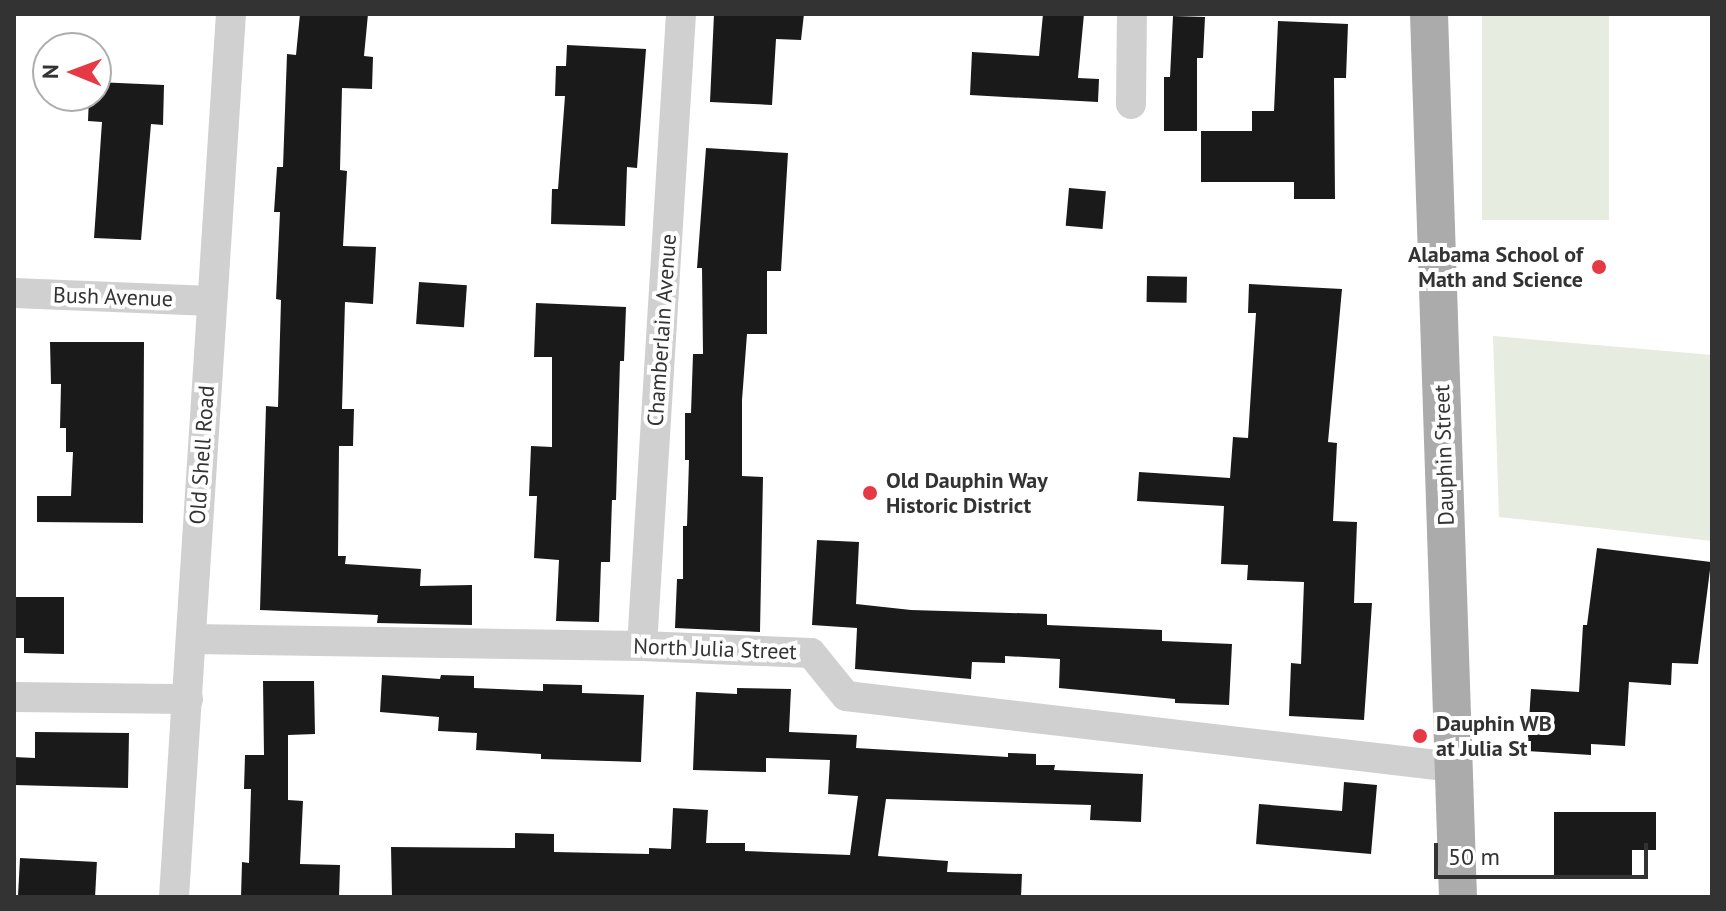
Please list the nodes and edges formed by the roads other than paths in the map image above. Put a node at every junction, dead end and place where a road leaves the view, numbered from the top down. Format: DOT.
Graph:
graph roads {
  1 [pos="231,14"];
  2 [pos="681,14"];
  3 [pos="1132,14"];
  4 [pos="1429,14"];
  5 [pos="1131,104"];
  6 [pos="14,293"];
  7 [pos="212,301"];
  8 [pos="191,639"];
  9 [pos="642,646"];
  10 [pos="14,697"];
  11 [pos="188,699"];
  12 [pos="1454,767"];
  13 [pos="174,897"];
  14 [pos="1458,897"];
  1 -- 7 [label="street, Old Shell Road"];
  2 -- 9 [label="street, Chamberlain Avenue"];
  3 -- 5 [label="street"];
  4 -- 12 [label="main road, Dauphin Street"];
  6 -- 7 [label="street, Bush Avenue"];
  7 -- 8 [label="street, Old Shell Road"];
  8 -- 9 [label="street, North Julia Street"];
  8 -- 11 [label="street, Old Shell Road"];
  9 -- 12 [label="street, North Julia Street"];
  10 -- 11 [label="street"];
  11 -- 13 [label="street, Old Shell Road"];
  12 -- 14 [label="main road, Dauphin Street"];
}
